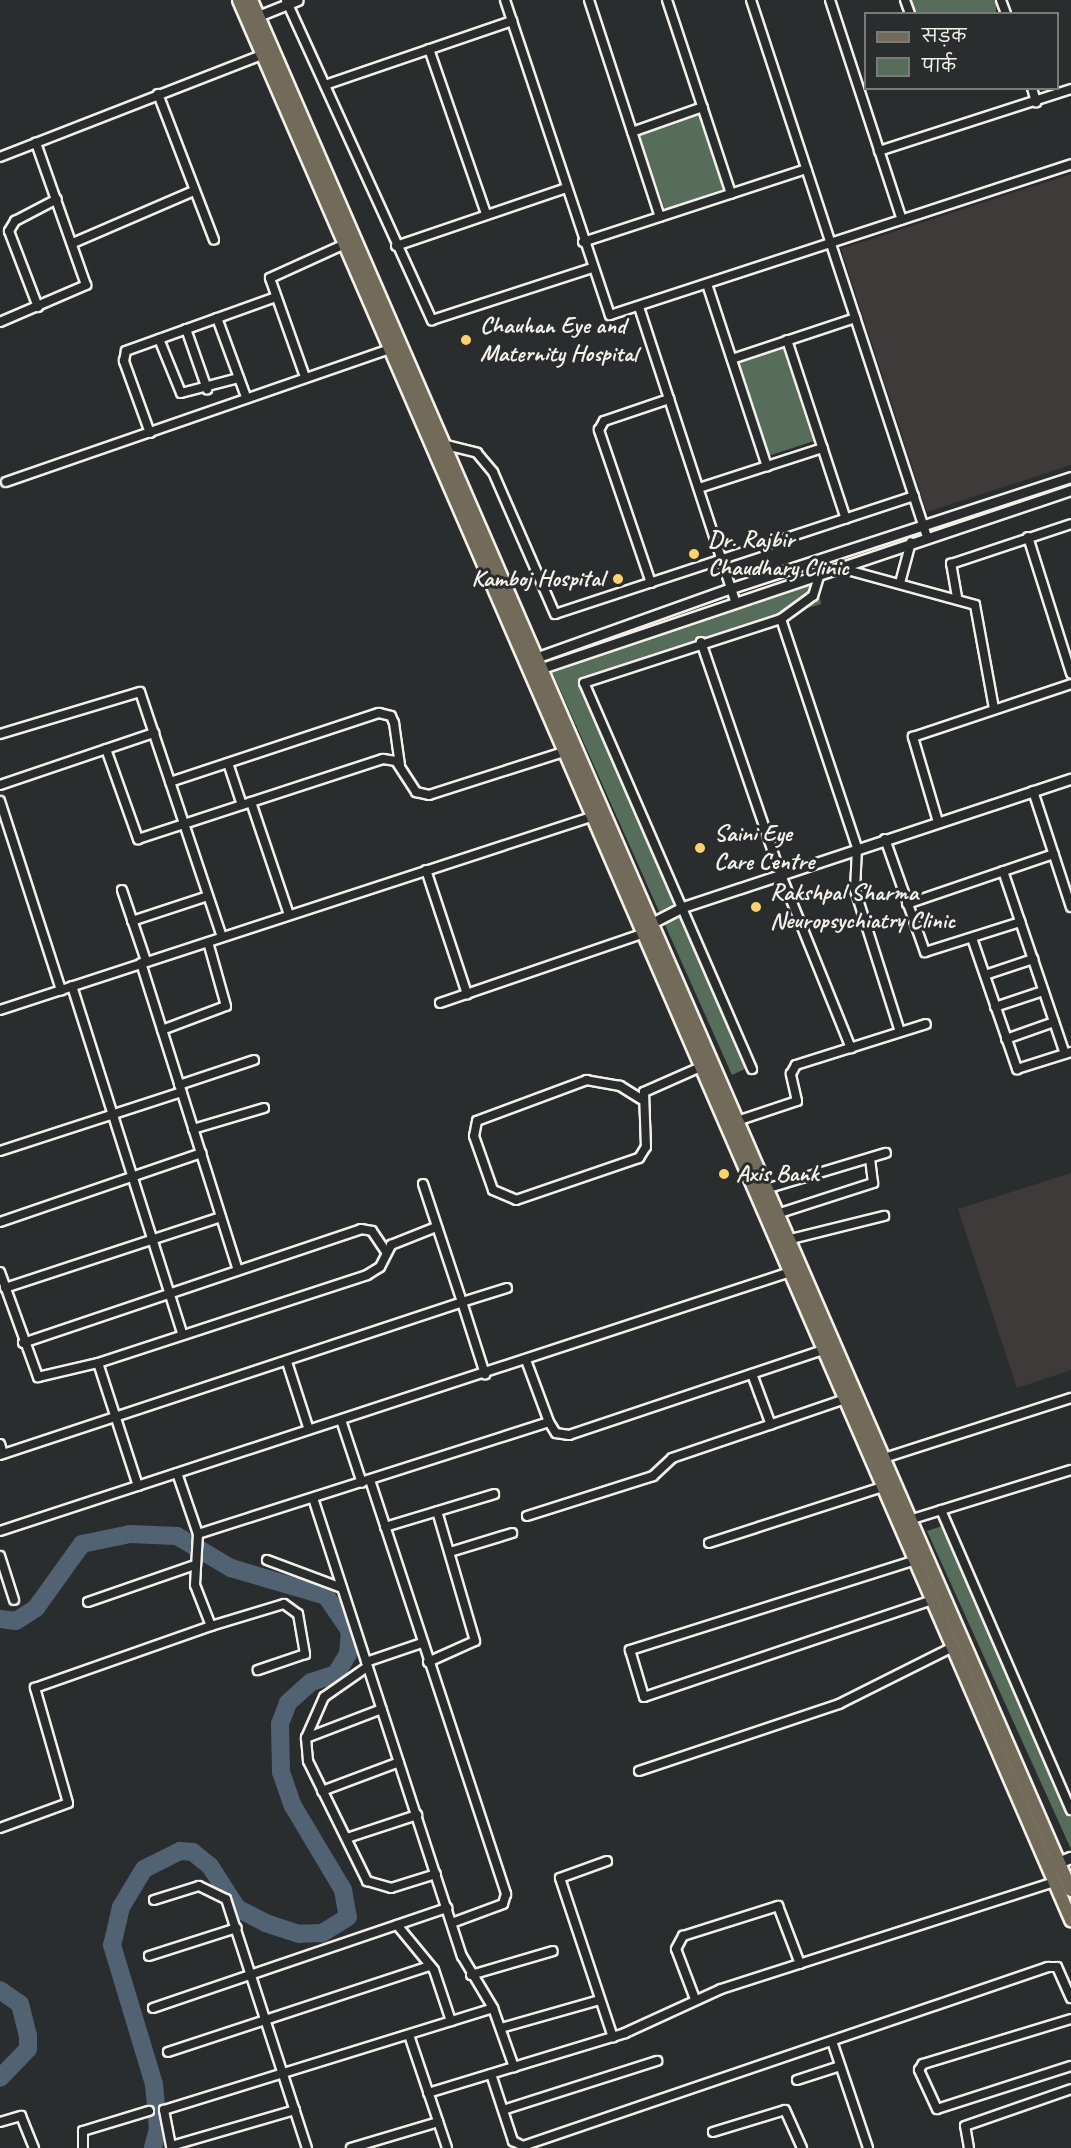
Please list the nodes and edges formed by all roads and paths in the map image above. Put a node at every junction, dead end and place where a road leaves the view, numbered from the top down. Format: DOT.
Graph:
graph roads {
  1 [pos="238,0"];
  2 [pos="251,0"];
  3 [pos="298,0"];
  4 [pos="505,0"];
  5 [pos="589,0"];
  6 [pos="667,0"];
  7 [pos="751,0"];
  8 [pos="830,0"];
  9 [pos="287,2"];
  10 [pos="253,18"];
  11 [pos="512,21"];
  12 [pos="429,49"];
  13 [pos="274,51"];
  14 [pos="261,55"];
  15 [pos="325,85"];
  16 [pos="862,88"];
  17 [pos="1071,88"];
  18 [pos="1033,90"];
  19 [pos="158,94"];
  20 [pos="1036,102"];
  21 [pos="703,107"];
  22 [pos="632,132"];
  23 [pos="36,143"];
  24 [pos="879,151"];
  25 [pos="0,157"];
  26 [pos="1071,164"];
  27 [pos="806,169"];
  28 [pos="566,188"];
  29 [pos="195,191"];
  30 [pos="731,194"];
  31 [pos="57,199"];
  32 [pos="486,214"];
  33 [pos="660,217"];
  34 [pos="902,220"];
  35 [pos="214,240"];
  36 [pos="583,242"];
  37 [pos="73,243"];
  38 [pos="831,243"];
  39 [pos="345,244"];
  40 [pos="396,246"];
  41 [pos="591,268"];
  42 [pos="707,284"];
  43 [pos="276,297"];
  44 [pos="38,307"];
  45 [pos="639,307"];
  46 [pos="217,318"];
  47 [pos="855,318"];
  48 [pos="0,322"];
  49 [pos="186,329"];
  50 [pos="159,339"];
  51 [pos="788,340"];
  52 [pos="390,349"];
  53 [pos="732,359"];
  54 [pos="305,377"];
  55 [pos="239,378"];
  56 [pos="207,389"];
  57 [pos="246,397"];
  58 [pos="669,399"];
  59 [pos="150,433"];
  60 [pos="446,444"];
  61 [pos="822,448"];
  62 [pos="767,466"];
  63 [pos="1071,477"];
  64 [pos="6,482"];
  65 [pos="699,488"];
  66 [pos="1071,490"];
  67 [pos="914,496"];
  68 [pos="846,519"];
  69 [pos="1071,524"];
  70 [pos="923,526"];
  71 [pos="927,537"];
  72 [pos="1028,537"];
  73 [pos="911,542"];
  74 [pos="722,560"];
  75 [pos="837,567"];
  76 [pos="820,573"];
  77 [pos="651,583"];
  78 [pos="900,583"];
  79 [pos="732,588"];
  80 [pos="957,597"];
  81 [pos="735,600"];
  82 [pos="781,619"];
  83 [pos="701,642"];
  84 [pos="537,664"];
  85 [pos="1071,673"];
  86 [pos="1071,684"];
  87 [pos="994,709"];
  88 [pos="154,733"];
  89 [pos="0,734"];
  90 [pos="106,749"];
  91 [pos="567,751"];
  92 [pos="228,763"];
  93 [pos="400,765"];
  94 [pos="1071,779"];
  95 [pos="170,782"];
  96 [pos="0,785"];
  97 [pos="1033,791"];
  98 [pos="0,801"];
  99 [pos="251,802"];
  100 [pos="242,805"];
  101 [pos="594,816"];
  102 [pos="938,822"];
  103 [pos="184,824"];
  104 [pos="885,839"];
  105 [pos="857,848"];
  106 [pos="1054,854"];
  107 [pos="426,870"];
  108 [pos="1003,871"];
  109 [pos="781,875"];
  110 [pos="122,890"];
  111 [pos="208,896"];
  112 [pos="906,904"];
  113 [pos="683,907"];
  114 [pos="1071,907"];
  115 [pos="289,915"];
  116 [pos="132,921"];
  117 [pos="1020,922"];
  118 [pos="647,928"];
  119 [pos="222,937"];
  120 [pos="972,938"];
  121 [pos="208,942"];
  122 [pos="1032,959"];
  123 [pos="143,962"];
  124 [pos="985,975"];
  125 [pos="72,986"];
  126 [pos="61,990"];
  127 [pos="1043,991"];
  128 [pos="467,994"];
  129 [pos="440,1002"];
  130 [pos="995,1007"];
  131 [pos="0,1010"];
  132 [pos="1054,1022"];
  133 [pos="926,1024"];
  134 [pos="162,1030"];
  135 [pos="900,1032"];
  136 [pos="1006,1039"];
  137 [pos="851,1048"];
  138 [pos="1068,1053"];
  139 [pos="254,1060"];
  140 [pos="703,1066"];
  141 [pos="752,1069"];
  142 [pos="181,1088"];
  143 [pos="641,1099"];
  144 [pos="264,1108"];
  145 [pos="112,1116"];
  146 [pos="740,1120"];
  147 [pos="194,1129"];
  148 [pos="0,1151"];
  149 [pos="201,1153"];
  150 [pos="886,1153"];
  151 [pos="870,1158"];
  152 [pos="130,1177"];
  153 [pos="423,1184"];
  154 [pos="769,1188"];
  155 [pos="780,1213"];
  156 [pos="884,1216"];
  157 [pos="221,1217"];
  158 [pos="0,1222"];
  159 [pos="436,1227"];
  160 [pos="791,1239"];
  161 [pos="152,1240"];
  162 [pos="386,1252"];
  163 [pos="238,1270"];
  164 [pos="793,1271"];
  165 [pos="0,1272"];
  166 [pos="5,1288"];
  167 [pos="507,1288"];
  168 [pos="169,1294"];
  169 [pos="462,1302"];
  170 [pos="183,1335"];
  171 [pos="23,1343"];
  172 [pos="826,1349"];
  173 [pos="526,1360"];
  174 [pos="287,1362"];
  175 [pos="98,1363"];
  176 [pos="485,1374"];
  177 [pos="752,1374"];
  178 [pos="848,1398"];
  179 [pos="1071,1398"];
  180 [pos="116,1416"];
  181 [pos="341,1420"];
  182 [pos="549,1422"];
  183 [pos="771,1425"];
  184 [pos="309,1430"];
  185 [pos="0,1444"];
  186 [pos="2,1454"];
  187 [pos="880,1459"];
  188 [pos="177,1473"];
  189 [pos="1070,1473"];
  190 [pos="366,1482"];
  191 [pos="138,1486"];
  192 [pos="885,1486"];
  193 [pos="494,1494"];
  194 [pos="313,1498"];
  195 [pos="941,1510"];
  196 [pos="437,1511"];
  197 [pos="527,1516"];
  198 [pos="906,1521"];
  199 [pos="385,1527"];
  200 [pos="0,1531"];
  201 [pos="512,1533"];
  202 [pos="198,1538"];
  203 [pos="709,1543"];
  204 [pos="450,1552"];
  205 [pos="0,1556"];
  206 [pos="267,1560"];
  207 [pos="916,1560"];
  208 [pos="192,1566"];
  209 [pos="342,1588"];
  210 [pos="15,1600"];
  211 [pos="933,1600"];
  212 [pos="88,1602"];
  213 [pos="211,1626"];
  214 [pos="422,1643"];
  215 [pos="953,1647"];
  216 [pos="428,1662"];
  217 [pos="367,1665"];
  218 [pos="258,1670"];
  219 [pos="382,1709"];
  220 [pos="306,1738"];
  221 [pos="399,1762"];
  222 [pos="639,1771"];
  223 [pos="322,1791"];
  224 [pos="1071,1810"];
  225 [pos="417,1815"];
  226 [pos="0,1828"];
  227 [pos="347,1838"];
  228 [pos="607,1861"];
  229 [pos="1060,1870"];
  230 [pos="436,1874"];
  231 [pos="1071,1890"];
  232 [pos="154,1900"];
  233 [pos="447,1908"];
  234 [pos="1071,1920"];
  235 [pos="452,1923"];
  236 [pos="397,1925"];
  237 [pos="237,1928"];
  238 [pos="553,1951"];
  239 [pos="149,1956"];
  240 [pos="800,1964"];
  241 [pos="430,1965"];
  242 [pos="251,1974"];
  243 [pos="471,1975"];
  244 [pos="1071,1998"];
  245 [pos="695,1999"];
  246 [pos="600,2000"];
  247 [pos="153,2008"];
  248 [pos="493,2008"];
  249 [pos="1071,2019"];
  250 [pos="266,2020"];
  251 [pos="451,2021"];
  252 [pos="501,2028"];
  253 [pos="409,2035"];
  254 [pos="612,2037"];
  255 [pos="832,2041"];
  256 [pos="168,2052"];
  257 [pos="657,2061"];
  258 [pos="840,2066"];
  259 [pos="1071,2066"];
  260 [pos="514,2067"];
  261 [pos="283,2074"];
  262 [pos="491,2074"];
  263 [pos="796,2080"];
  264 [pos="1071,2089"];
  265 [pos="429,2093"];
  266 [pos="295,2110"];
  267 [pos="503,2110"];
  268 [pos="148,2111"];
  269 [pos="0,2122"];
  270 [pos="438,2122"];
  271 [pos="713,2132"];
  272 [pos="34,2148"];
  273 [pos="83,2148"];
  274 [pos="307,2148"];
  275 [pos="351,2148"];
  276 [pos="447,2148"];
  277 [pos="802,2148"];
  278 [pos="868,2148"];
  279 [pos="969,2148"];
  1 -- 10 [label="main road"];
  2 -- 10 [label="main road"];
  3 -- 9 [label="street"];
  4 -- 11 [label="street"];
  5 -- 22 [label="street"];
  6 -- 21 [label="street"];
  7 -- 27 [label="street"];
  8 -- 16 [label="street"];
  9 -- 10 [label="street"];
  9 -- 15 [label="street"];
  10 -- 13 [label="main road"];
  10 -- 14 [label="main road"];
  11 -- 12 [label="street"];
  11 -- 28 [label="street"];
  12 -- 15 [label="street"];
  12 -- 32 [label="street"];
  13 -- 14 [label="street"];
  13 -- 60 [label="main road"];
  14 -- 19 [label="street"];
  14 -- 39 [label="main road"];
  15 -- 40 [label="street"];
  16 -- 24 [label="street"];
  17 -- 20 [label="street"];
  18 -- 20 [label="street"];
  19 -- 23 [label="street"];
  19 -- 29 [label="street"];
  20 -- 24 [label="street"];
  21 -- 22 [label="street"];
  21 -- 30 [label="street"];
  22 -- 33 [label="street"];
  23 -- 25 [label="street"];
  23 -- 31 [label="street"];
  24 -- 34 [label="street"];
  26 -- 34 [label="street"];
  27 -- 30 [label="street"];
  27 -- 38 [label="street"];
  28 -- 32 [label="street"];
  28 -- 36 [label="street"];
  29 -- 35 [label="street"];
  29 -- 37 [label="street"];
  30 -- 33 [label="street"];
  31 -- 37 [label="street"];
  31 -- 44 [label="street"];
  32 -- 40 [label="street"];
  33 -- 36 [label="street"];
  34 -- 38 [label="street"];
  36 -- 41 [label="street"];
  37 -- 44 [label="street"];
  38 -- 42 [label="street"];
  38 -- 47 [label="street"];
  39 -- 43 [label="street"];
  39 -- 52 [label="main road"];
  40 -- 41 [label="street"];
  41 -- 45 [label="street"];
  42 -- 45 [label="street"];
  42 -- 53 [label="street"];
  43 -- 46 [label="street"];
  43 -- 54 [label="street"];
  44 -- 48 [label="street"];
  45 -- 58 [label="street"];
  46 -- 49 [label="street"];
  46 -- 55 [label="street"];
  47 -- 51 [label="street"];
  47 -- 67 [label="street"];
  49 -- 50 [label="street"];
  49 -- 56 [label="street"];
  50 -- 56 [label="street"];
  50 -- 59 [label="street"];
  51 -- 53 [label="street"];
  51 -- 61 [label="street"];
  52 -- 54 [label="street"];
  52 -- 84 [label="main road"];
  53 -- 62 [label="street"];
  54 -- 57 [label="street"];
  55 -- 56 [label="street"];
  55 -- 57 [label="street"];
  57 -- 59 [label="street"];
  58 -- 65 [label="street"];
  58 -- 77 [label="street"];
  59 -- 64 [label="street"];
  60 -- 77 [label="street"];
  60 -- 84 [label="main road"];
  61 -- 62 [label="street"];
  61 -- 68 [label="street"];
  62 -- 65 [label="street"];
  63 -- 70 [label="street"];
  65 -- 74 [label="street"];
  66 -- 71 [label="street"];
  67 -- 68 [label="street"];
  67 -- 70 [label="street"];
  68 -- 74 [label="street"];
  69 -- 72 [label="street"];
  70 -- 71 [label="street"];
  70 -- 79 [label="street"];
  71 -- 73 [label="street"];
  72 -- 80 [label="street"];
  72 -- 85 [label="street"];
  73 -- 75 [label="street"];
  73 -- 78 [label="street"];
  74 -- 77 [label="street"];
  74 -- 79 [label="street"];
  75 -- 76 [label="street"];
  75 -- 78 [label="street"];
  76 -- 81 [label="street"];
  76 -- 82 [label="street"];
  78 -- 80 [label="street"];
  79 -- 81 [label="street"];
  79 -- 84 [label="street"];
  80 -- 87 [label="street"];
  81 -- 84 [label="street"];
  82 -- 83 [label="street"];
  82 -- 105 [label="street"];
  83 -- 109 [label="street"];
  83 -- 113 [label="street"];
  84 -- 91 [label="main road"];
  84 -- 118 [label="main road"];
  86 -- 87 [label="street"];
  87 -- 102 [label="street"];
  88 -- 89 [label="street"];
  88 -- 90 [label="street"];
  88 -- 95 [label="street"];
  90 -- 96 [label="street"];
  90 -- 103 [label="street"];
  91 -- 93 [label="street"];
  91 -- 101 [label="main road"];
  92 -- 93 [label="street"];
  92 -- 95 [label="street"];
  92 -- 100 [label="street"];
  93 -- 99 [label="street"];
  94 -- 97 [label="street"];
  95 -- 103 [label="street"];
  97 -- 102 [label="street"];
  97 -- 106 [label="street"];
  98 -- 126 [label="street"];
  99 -- 100 [label="street"];
  99 -- 115 [label="street"];
  100 -- 103 [label="street"];
  101 -- 107 [label="street"];
  101 -- 118 [label="main road"];
  102 -- 104 [label="street"];
  103 -- 111 [label="street"];
  104 -- 105 [label="street"];
  104 -- 112 [label="street"];
  105 -- 109 [label="street"];
  105 -- 135 [label="street"];
  106 -- 108 [label="street"];
  106 -- 114 [label="street"];
  107 -- 115 [label="street"];
  107 -- 128 [label="street"];
  108 -- 112 [label="street"];
  108 -- 117 [label="street"];
  109 -- 113 [label="street"];
  109 -- 137 [label="street"];
  110 -- 116 [label="street"];
  111 -- 116 [label="street"];
  111 -- 119 [label="street"];
  112 -- 120 [label="street"];
  113 -- 118 [label="street"];
  113 -- 141 [label="street"];
  115 -- 119 [label="street"];
  116 -- 123 [label="street"];
  117 -- 120 [label="street"];
  117 -- 122 [label="street"];
  118 -- 128 [label="street"];
  118 -- 140 [label="main road"];
  118 -- 146 [label="main road"];
  119 -- 121 [label="street"];
  120 -- 124 [label="street"];
  121 -- 123 [label="street"];
  121 -- 134 [label="street"];
  122 -- 124 [label="street"];
  122 -- 127 [label="street"];
  123 -- 125 [label="street"];
  123 -- 134 [label="street"];
  124 -- 130 [label="street"];
  125 -- 126 [label="street"];
  125 -- 145 [label="street"];
  126 -- 131 [label="street"];
  127 -- 130 [label="street"];
  127 -- 132 [label="street"];
  128 -- 129 [label="street"];
  130 -- 136 [label="street"];
  132 -- 136 [label="street"];
  132 -- 138 [label="street"];
  133 -- 135 [label="street"];
  134 -- 142 [label="street"];
  135 -- 137 [label="street"];
  136 -- 138 [label="street"];
  137 -- 146 [label="street"];
  139 -- 142 [label="street"];
  140 -- 143 [label="street"];
  140 -- 164 [label="main road"];
  142 -- 145 [label="street"];
  142 -- 147 [label="street"];
  143 -- 143 [label="street"];
  144 -- 147 [label="street"];
  145 -- 148 [label="street"];
  145 -- 152 [label="street"];
  146 -- 154 [label="main road"];
  147 -- 149 [label="street"];
  149 -- 152 [label="street"];
  149 -- 157 [label="street"];
  150 -- 151 [label="street"];
  151 -- 154 [label="street"];
  151 -- 155 [label="street"];
  152 -- 158 [label="street"];
  152 -- 161 [label="street"];
  153 -- 159 [label="street"];
  154 -- 155 [label="main road"];
  155 -- 160 [label="main road"];
  156 -- 160 [label="street"];
  157 -- 161 [label="street"];
  157 -- 163 [label="street"];
  159 -- 162 [label="street"];
  159 -- 169 [label="street"];
  160 -- 187 [label="main road"];
  161 -- 166 [label="street"];
  161 -- 168 [label="street"];
  162 -- 163 [label="street"];
  162 -- 170 [label="street"];
  163 -- 168 [label="street"];
  164 -- 172 [label="main road"];
  164 -- 173 [label="street"];
  165 -- 166 [label="street"];
  166 -- 171 [label="street"];
  167 -- 169 [label="street"];
  168 -- 170 [label="street"];
  168 -- 171 [label="street"];
  169 -- 174 [label="street"];
  169 -- 176 [label="street"];
  170 -- 175 [label="street"];
  171 -- 175 [label="street"];
  172 -- 177 [label="street"];
  172 -- 178 [label="main road"];
  173 -- 176 [label="street"];
  173 -- 182 [label="street"];
  174 -- 180 [label="street"];
  174 -- 184 [label="street"];
  175 -- 180 [label="street"];
  176 -- 181 [label="street"];
  177 -- 182 [label="street"];
  177 -- 183 [label="street"];
  178 -- 183 [label="street"];
  178 -- 187 [label="main road"];
  179 -- 187 [label="street"];
  180 -- 186 [label="street"];
  180 -- 191 [label="street"];
  181 -- 184 [label="street"];
  181 -- 190 [label="street"];
  182 -- 190 [label="street"];
  183 -- 197 [label="street"];
  184 -- 188 [label="street"];
  185 -- 186 [label="street"];
  187 -- 192 [label="main road"];
  187 -- 198 [label="main road"];
  188 -- 191 [label="street"];
  188 -- 202 [label="street"];
  189 -- 195 [label="street"];
  190 -- 194 [label="street"];
  190 -- 199 [label="street"];
  191 -- 200 [label="street"];
  192 -- 198 [label="main road"];
  192 -- 203 [label="street"];
  193 -- 196 [label="street"];
  194 -- 202 [label="street"];
  194 -- 209 [label="street"];
  195 -- 198 [label="street"];
  195 -- 224 [label="street"];
  196 -- 199 [label="street"];
  196 -- 204 [label="street"];
  198 -- 207 [label="main road"];
  198 -- 229 [label="main road"];
  199 -- 214 [label="street"];
  201 -- 204 [label="street"];
  202 -- 208 [label="street"];
  204 -- 216 [label="street"];
  205 -- 210 [label="street"];
  206 -- 209 [label="street"];
  207 -- 211 [label="main road"];
  207 -- 211 [label="street"];
  208 -- 212 [label="street"];
  208 -- 213 [label="street"];
  209 -- 217 [label="street"];
  211 -- 215 [label="main road"];
  213 -- 218 [label="street"];
  213 -- 226 [label="street"];
  214 -- 216 [label="street"];
  214 -- 217 [label="street"];
  215 -- 222 [label="street"];
  215 -- 229 [label="main road"];
  216 -- 235 [label="street"];
  217 -- 219 [label="street"];
  217 -- 220 [label="street"];
  219 -- 220 [label="street"];
  219 -- 221 [label="street"];
  220 -- 223 [label="street"];
  221 -- 223 [label="street"];
  221 -- 225 [label="street"];
  223 -- 227 [label="street"];
  225 -- 227 [label="street"];
  225 -- 230 [label="street"];
  227 -- 230 [label="street"];
  228 -- 246 [label="street"];
  229 -- 231 [label="main road"];
  229 -- 234 [label="main road"];
  229 -- 240 [label="street"];
  230 -- 233 [label="street"];
  232 -- 237 [label="street"];
  233 -- 235 [label="street"];
  233 -- 236 [label="street"];
  235 -- 243 [label="street"];
  236 -- 241 [label="street"];
  236 -- 242 [label="street"];
  237 -- 239 [label="street"];
  237 -- 242 [label="street"];
  238 -- 243 [label="street"];
  240 -- 245 [label="street"];
  240 -- 245 [label="street"];
  241 -- 250 [label="street"];
  241 -- 251 [label="street"];
  242 -- 247 [label="street"];
  242 -- 250 [label="street"];
  243 -- 248 [label="street"];
  244 -- 255 [label="street"];
  245 -- 254 [label="street"];
  246 -- 252 [label="street"];
  246 -- 254 [label="street"];
  248 -- 251 [label="street"];
  248 -- 252 [label="street"];
  249 -- 259 [label="street"];
  250 -- 256 [label="street"];
  250 -- 261 [label="street"];
  251 -- 253 [label="street"];
  252 -- 260 [label="street"];
  253 -- 261 [label="street"];
  253 -- 265 [label="street"];
  254 -- 260 [label="street"];
  255 -- 258 [label="street"];
  255 -- 267 [label="street"];
  257 -- 267 [label="street"];
  258 -- 263 [label="street"];
  258 -- 278 [label="street"];
  260 -- 262 [label="street"];
  261 -- 266 [label="street"];
  261 -- 266 [label="street"];
  262 -- 265 [label="street"];
  262 -- 267 [label="street"];
  264 -- 279 [label="street"];
  265 -- 270 [label="street"];
  266 -- 274 [label="street"];
  268 -- 273 [label="street"];
  269 -- 272 [label="street"];
  270 -- 275 [label="street"];
  270 -- 276 [label="street"];
  271 -- 277 [label="street"];
}
